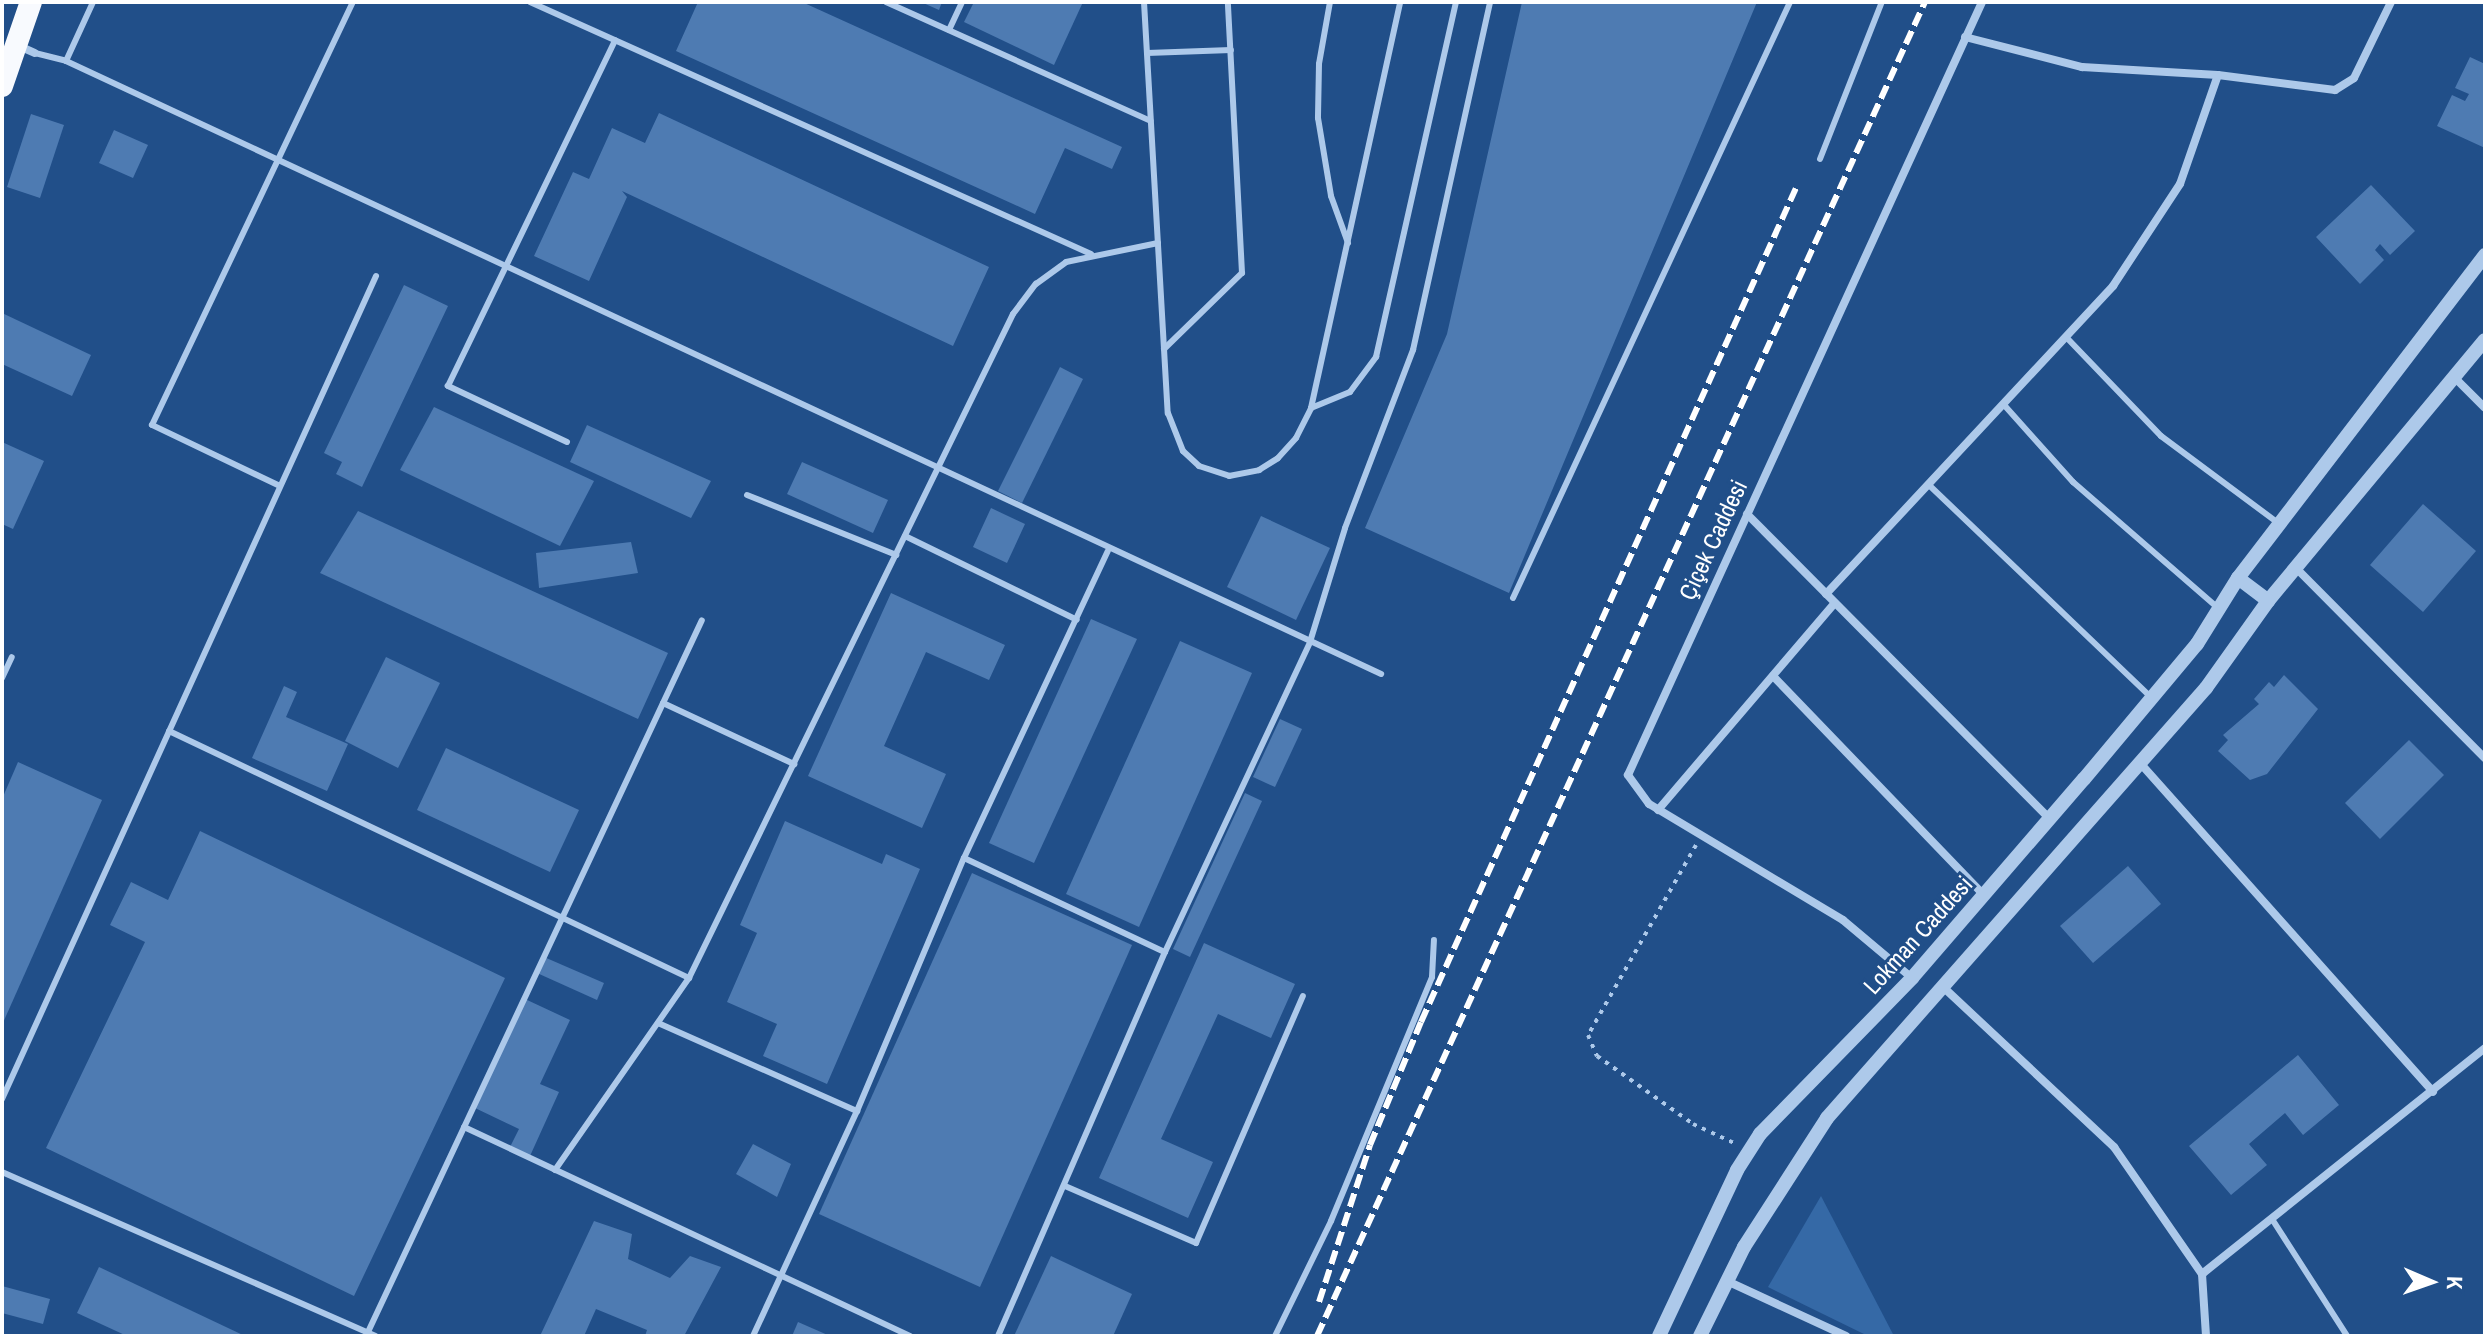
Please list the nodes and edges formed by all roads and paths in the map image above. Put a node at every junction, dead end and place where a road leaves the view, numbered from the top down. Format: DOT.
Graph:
graph roads {
  1 [pos="31,2"];
  2 [pos="93,2"];
  3 [pos="353,2"];
  4 [pos="530,2"];
  5 [pos="886,2"];
  6 [pos="962,2"];
  7 [pos="1144,2"];
  8 [pos="1228,2"];
  9 [pos="1330,2"];
  10 [pos="1400,2"];
  11 [pos="1456,2"];
  12 [pos="1490,2"];
  13 [pos="1790,2"];
  14 [pos="1882,2"];
  15 [pos="1982,2"];
  16 [pos="2391,2"];
  17 [pos="949,30"];
  18 [pos="1965,37"];
  19 [pos="615,40"];
  20 [pos="25,49"];
  21 [pos="1231,50"];
  22 [pos="1147,53"];
  23 [pos="66,61"];
  24 [pos="2218,75"];
  25 [pos="2,86"];
  26 [pos="1151,121"];
  27 [pos="1820,159"];
  28 [pos="278,161"];
  29 [pos="1158,243"];
  30 [pos="1348,243"];
  31 [pos="1091,254"];
  32 [pos="2485,255"];
  33 [pos="504,267"];
  34 [pos="376,276"];
  35 [pos="2067,338"];
  36 [pos="2485,340"];
  37 [pos="1164,349"];
  38 [pos="2455,378"];
  39 [pos="2005,406"];
  40 [pos="1311,408"];
  41 [pos="2485,408"];
  42 [pos="567,442"];
  43 [pos="937,471"];
  44 [pos="280,486"];
  45 [pos="1930,486"];
  46 [pos="747,495"];
  47 [pos="1747,514"];
  48 [pos="2277,522"];
  49 [pos="905,536"];
  50 [pos="1108,551"];
  51 [pos="896,555"];
  52 [pos="2297,569"];
  53 [pos="2238,578"];
  54 [pos="1826,594"];
  55 [pos="1513,598"];
  56 [pos="2268,601"];
  57 [pos="1835,603"];
  58 [pos="2219,608"];
  59 [pos="702,620"];
  60 [pos="1077,620"];
  61 [pos="1310,642"];
  62 [pos="12,657"];
  63 [pos="1381,674"];
  64 [pos="1773,676"];
  65 [pos="2,678"];
  66 [pos="2152,698"];
  67 [pos="663,703"];
  68 [pos="169,731"];
  69 [pos="2485,758"];
  70 [pos="794,764"];
  71 [pos="2141,764"];
  72 [pos="1658,810"];
  73 [pos="2050,819"];
  74 [pos="1702,836"];
  75 [pos="964,858"];
  76 [pos="1984,895"];
  77 [pos="562,918"];
  78 [pos="1434,940"];
  79 [pos="1165,952"];
  80 [pos="689,978"];
  81 [pos="1912,978"];
  82 [pos="1942,986"];
  83 [pos="1303,996"];
  84 [pos="658,1023"];
  85 [pos="2485,1048"];
  86 [pos="2433,1092"];
  87 [pos="2,1099"];
  88 [pos="857,1111"];
  89 [pos="464,1127"];
  90 [pos="1749,1150"];
  91 [pos="555,1170"];
  92 [pos="2,1172"];
  93 [pos="1065,1186"];
  94 [pos="2272,1219"];
  95 [pos="2202,1274"];
  96 [pos="781,1276"];
  97 [pos="1726,1281"];
  98 [pos="368,1332"];
  99 [pos="376,1336"];
  100 [pos="753,1336"];
  101 [pos="910,1336"];
  102 [pos="998,1336"];
  103 [pos="1275,1336"];
  104 [pos="1659,1336"];
  105 [pos="1700,1336"];
  106 [pos="1846,1336"];
  107 [pos="2206,1336"];
  108 [pos="2347,1336"];
  1 -- 20 [label="highway"];
  2 -- 23 [label="lane"];
  3 -- 28 [label="lane"];
  4 -- 19 [label="lane"];
  5 -- 17 [label="lane"];
  6 -- 17 [label="lane"];
  7 -- 22 [label="lane"];
  8 -- 21 [label="lane"];
  9 -- 30 [label="lane"];
  10 -- 30 [label="lane"];
  11 -- 40 [label="lane"];
  12 -- 61 [label="lane"];
  13 -- 55 [label="lane"];
  14 -- 27 [label="lane"];
  15 -- 18 [label="street, Çiçek Caddesi"];
  16 -- 24 [label="street"];
  17 -- 26 [label="lane"];
  18 -- 24 [label="street"];
  18 -- 47 [label="street, Çiçek Caddesi"];
  19 -- 31 [label="lane"];
  19 -- 33 [label="lane"];
  20 -- 23 [label="lane"];
  20 -- 25 [label="highway"];
  21 -- 22 [label="lane"];
  21 -- 37 [label="lane"];
  22 -- 26 [label="lane"];
  23 -- 28 [label="lane"];
  24 -- 35 [label="street"];
  26 -- 29 [label="lane"];
  28 -- 33 [label="lane"];
  28 -- 44 [label="lane"];
  29 -- 31 [label="lane"];
  29 -- 37 [label="lane"];
  30 -- 40 [label="lane"];
  31 -- 43 [label="lane"];
  32 -- 48 [label="street, Lokman Caddesi"];
  33 -- 42 [label="lane"];
  33 -- 43 [label="lane"];
  34 -- 44 [label="lane"];
  35 -- 39 [label="street"];
  35 -- 48 [label="lane"];
  36 -- 38 [label="street"];
  37 -- 40 [label="lane"];
  38 -- 41 [label="street"];
  38 -- 52 [label="street"];
  39 -- 45 [label="street"];
  39 -- 58 [label="lane"];
  43 -- 49 [label="lane"];
  43 -- 50 [label="lane"];
  44 -- 68 [label="lane"];
  45 -- 54 [label="street"];
  45 -- 66 [label="lane"];
  46 -- 51 [label="lane"];
  47 -- 54 [label="street"];
  47 -- 72 [label="street, Çiçek Caddesi"];
  48 -- 53 [label="street, Lokman Caddesi"];
  49 -- 51 [label="lane"];
  49 -- 60 [label="lane"];
  50 -- 60 [label="lane"];
  50 -- 61 [label="lane"];
  51 -- 70 [label="lane"];
  52 -- 56 [label="street"];
  52 -- 69 [label="street"];
  53 -- 56 [label="street"];
  53 -- 58 [label="street, Lokman Caddesi"];
  54 -- 57 [label="street"];
  56 -- 71 [label="street"];
  57 -- 64 [label="street"];
  57 -- 73 [label="street"];
  58 -- 66 [label="street, Lokman Caddesi"];
  59 -- 67 [label="lane"];
  60 -- 75 [label="lane"];
  61 -- 63 [label="lane"];
  61 -- 79 [label="lane"];
  62 -- 65 [label="lane"];
  64 -- 72 [label="street"];
  64 -- 76 [label="street"];
  66 -- 73 [label="street, Lokman Caddesi"];
  67 -- 70 [label="lane"];
  67 -- 77 [label="lane"];
  68 -- 77 [label="lane"];
  68 -- 87 [label="lane"];
  70 -- 80 [label="lane"];
  71 -- 82 [label="street"];
  71 -- 86 [label="street"];
  72 -- 74 [label="street, Çiçek Caddesi"];
  73 -- 76 [label="street, Lokman Caddesi"];
  74 -- 81 [label="street, Çiçek Caddesi"];
  74 -- 90 [label="path"];
  75 -- 79 [label="lane"];
  75 -- 88 [label="lane"];
  76 -- 81 [label="street, Lokman Caddesi"];
  77 -- 80 [label="lane"];
  77 -- 89 [label="lane"];
  78 -- 103 [label="lane"];
  79 -- 93 [label="lane"];
  80 -- 84 [label="lane"];
  81 -- 90 [label="street, Lokman Caddesi"];
  82 -- 95 [label="street"];
  82 -- 97 [label="street"];
  83 -- 93 [label="lane"];
  84 -- 88 [label="lane"];
  84 -- 91 [label="lane"];
  85 -- 86 [label="street"];
  86 -- 94 [label="street"];
  88 -- 96 [label="lane"];
  89 -- 91 [label="lane"];
  89 -- 98 [label="lane"];
  90 -- 104 [label="street, Lokman Caddesi"];
  91 -- 96 [label="lane"];
  92 -- 98 [label="lane"];
  93 -- 102 [label="lane"];
  94 -- 95 [label="street"];
  94 -- 108 [label="lane"];
  95 -- 107 [label="street"];
  96 -- 100 [label="lane"];
  96 -- 101 [label="lane"];
  97 -- 105 [label="street"];
  97 -- 106 [label="street"];
  98 -- 99 [label="lane"];
}
